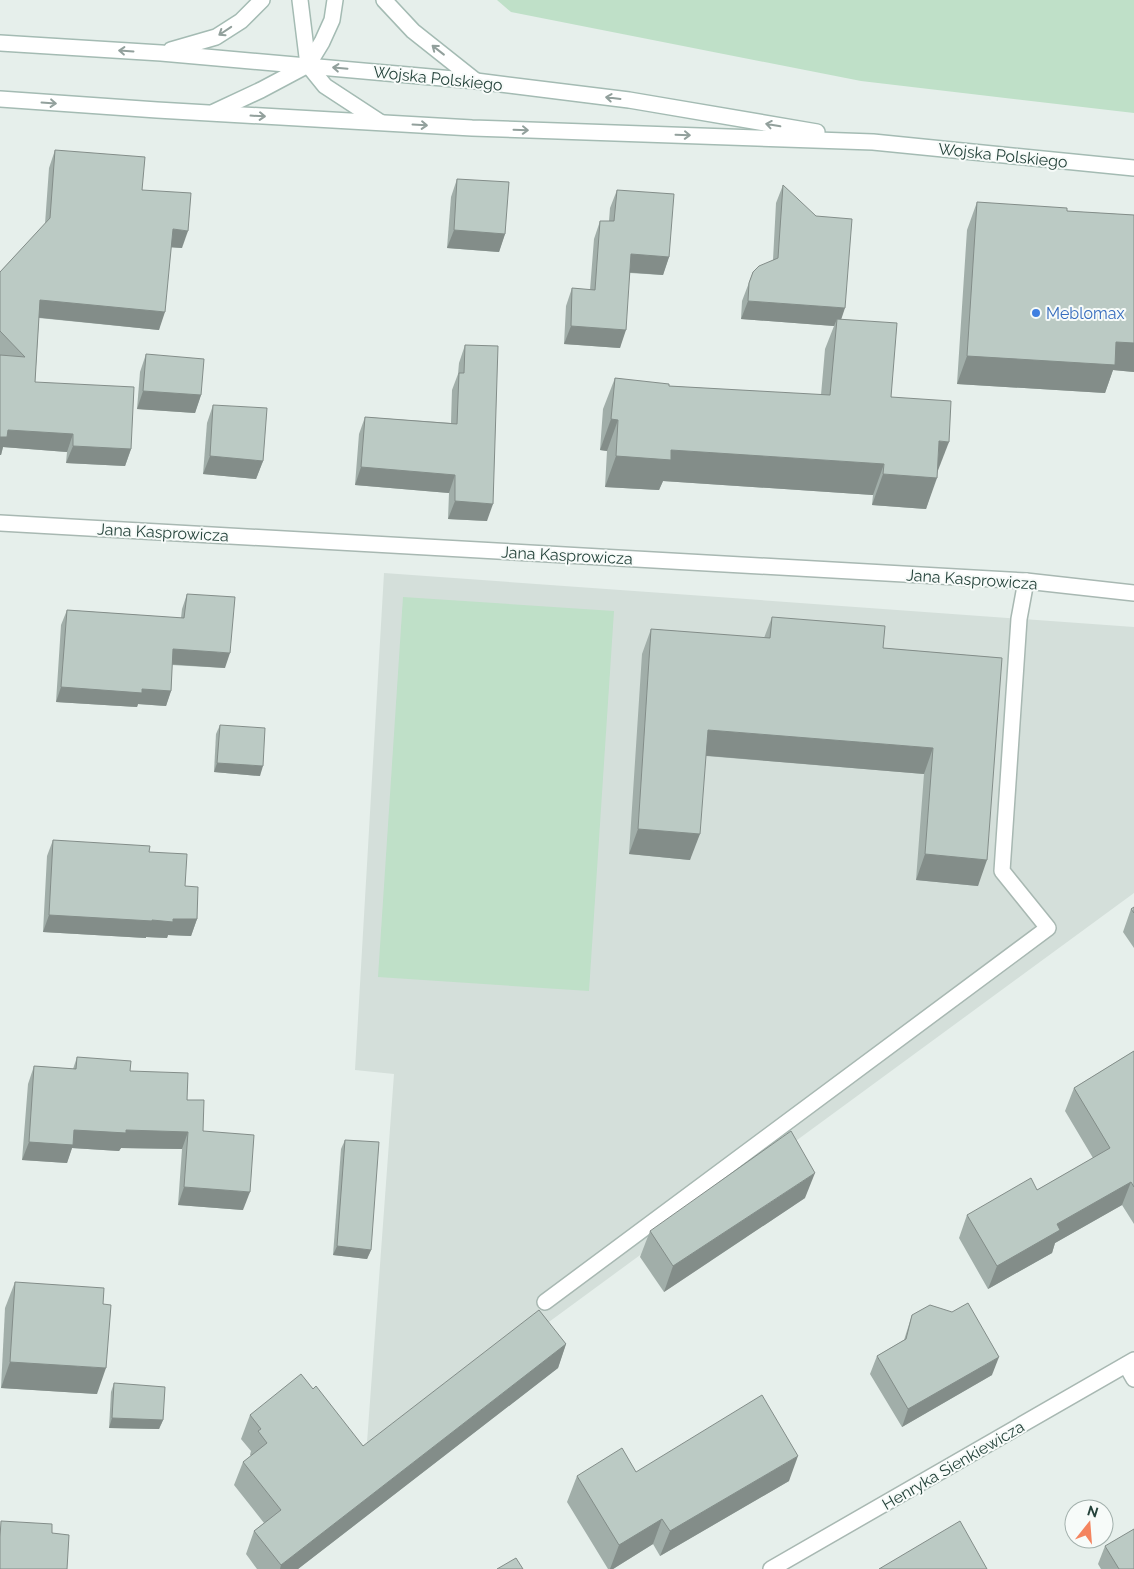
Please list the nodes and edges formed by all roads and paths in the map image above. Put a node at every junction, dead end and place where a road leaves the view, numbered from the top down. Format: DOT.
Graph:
graph roads {
  1 [pos="262,0"];
  2 [pos="300,0"];
  3 [pos="335,0"];
  4 [pos="384,0"];
  5 [pos="0,43"];
  6 [pos="162,53"];
  7 [pos="308,65"];
  8 [pos="476,80"];
  9 [pos="0,99"];
  10 [pos="212,113"];
  11 [pos="381,123"];
  12 [pos="873,142"];
  13 [pos="1134,168"];
  14 [pos="0,523"];
  15 [pos="1026,581"];
  16 [pos="1134,593"];
  17 [pos="545,1302"];
  18 [pos="1130,1363"];
  19 [pos="1134,1379"];
  20 [pos="771,1569"];
  1 -- 6 [label="street, one-way"];
  2 -- 7 [label="street"];
  3 -- 7 [label="street"];
  8 -- 4 [label="street, one-way"];
  6 -- 5 [label="street, Wojska Polskiego, one-way"];
  6 -- 7 [label="street, Wojska Polskiego"];
  8 -- 7 [label="street, Wojska Polskiego, one-way"];
  7 -- 10 [label="street"];
  7 -- 11 [label="street"];
  12 -- 8 [label="street, Wojska Polskiego, one-way"];
  9 -- 10 [label="street, Wojska Polskiego, one-way"];
  10 -- 11 [label="street, Wojska Polskiego, one-way"];
  11 -- 12 [label="street, Wojska Polskiego, one-way"];
  12 -- 13 [label="street, Wojska Polskiego"];
  14 -- 15 [label="street, Jana Kasprowicza"];
  15 -- 16 [label="street, Jana Kasprowicza"];
  15 -- 17 [label="street"];
  18 -- 19 [label="street"];
  18 -- 20 [label="street, Henryka Sienkiewicza"];
}
